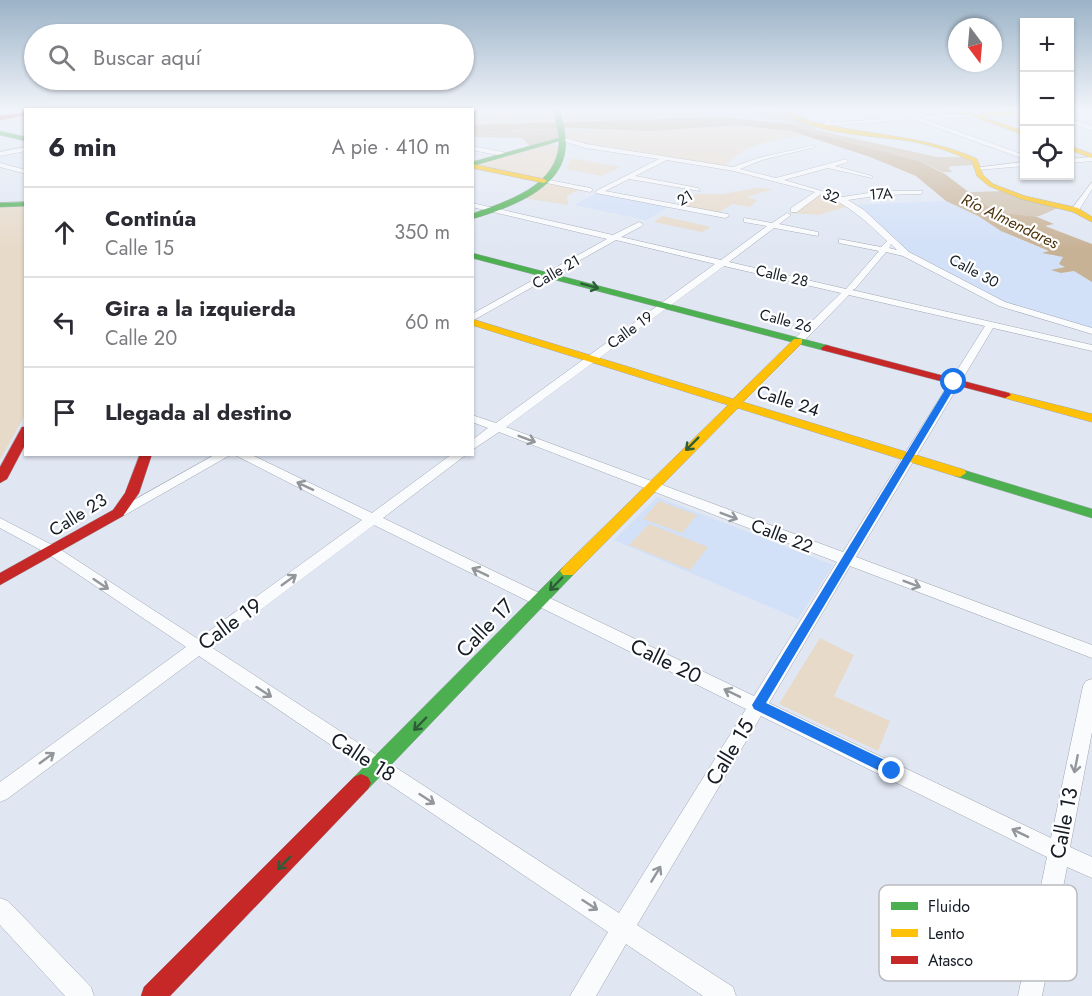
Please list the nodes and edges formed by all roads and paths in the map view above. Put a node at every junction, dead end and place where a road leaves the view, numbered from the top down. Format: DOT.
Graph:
graph roads {
  1 [pos="496,156"];
  2 [pos="559,156"];
  3 [pos="649,156"];
  4 [pos="770,156"];
  5 [pos="970,156"];
  6 [pos="1090,156"];
  7 [pos="665,159"];
  8 [pos="1074,160"];
  9 [pos="846,161"];
  10 [pos="474,164"];
  11 [pos="1020,164"];
  12 [pos="0,165"];
  13 [pos="474,165"];
  14 [pos="827,165"];
  15 [pos="978,168"];
  16 [pos="734,169"];
  17 [pos="24,171"];
  18 [pos="629,177"];
  19 [pos="870,177"];
  20 [pos="777,179"];
  21 [pos="544,181"];
  22 [pos="1092,184"];
  23 [pos="594,191"];
  24 [pos="820,191"];
  25 [pos="921,192"];
  26 [pos="841,199"];
  27 [pos="474,205"];
  28 [pos="671,206"];
  29 [pos="491,209"];
  30 [pos="1076,210"];
  31 [pos="725,216"];
  32 [pos="474,217"];
  33 [pos="747,220"];
  34 [pos="1092,220"];
  35 [pos="639,225"];
  36 [pos="774,226"];
  37 [pos="815,234"];
  38 [pos="616,238"];
  39 [pos="889,239"];
  40 [pos="842,241"];
  41 [pos="884,250"];
  42 [pos="906,254"];
  43 [pos="474,256"];
  44 [pos="722,262"];
  45 [pos="550,276"];
  46 [pos="850,289"];
  47 [pos="1002,304"];
  48 [pos="664,305"];
  49 [pos="474,319"];
  50 [pos="474,321"];
  51 [pos="993,321"];
  52 [pos="1092,331"];
  53 [pos="798,341"];
  54 [pos="1092,348"];
  55 [pos="591,359"];
  56 [pos="954,382"];
  57 [pos="733,403"];
  58 [pos="1092,418"];
  59 [pos="474,419"];
  60 [pos="497,428"];
  61 [pos="24,434"];
  62 [pos="474,445"];
  63 [pos="145,456"];
  64 [pos="221,456"];
  65 [pos="243,456"];
  66 [pos="458,456"];
  67 [pos="908,458"];
  68 [pos="0,479"];
  69 [pos="651,486"];
  70 [pos="118,513"];
  71 [pos="1092,514"];
  72 [pos="373,519"];
  73 [pos="0,522"];
  74 [pos="7,529"];
  75 [pos="53,551"];
  76 [pos="846,560"];
  77 [pos="0,580"];
  78 [pos="540,601"];
  79 [pos="197,648"];
  80 [pos="1092,652"];
  81 [pos="1092,686"];
  82 [pos="758,705"];
  83 [pos="378,767"];
  84 [pos="0,793"];
  85 [pos="1059,852"];
  86 [pos="1092,868"];
  87 [pos="1052,885"];
  88 [pos="0,909"];
  89 [pos="624,927"];
  90 [pos="1033,981"];
  91 [pos="82,996"];
  92 [pos="153,996"];
  93 [pos="582,996"];
  94 [pos="724,996"];
  95 [pos="1030,996"];
  1 -- 10 [label="street"];
  2 -- 21 [label="street"];
  3 -- 7 [label="street, 32"];
  4 -- 16 [label="street"];
  5 -- 15 [label="street"];
  6 -- 8 [label="street"];
  7 -- 16 [label="street, 32"];
  7 -- 18 [label="street"];
  9 -- 14 [label="street"];
  11 -- 15 [label="street"];
  12 -- 17 [label="street"];
  13 -- 21 [label="street"];
  14 -- 19 [label="street"];
  14 -- 20 [label="street"];
  15 -- 30 [label="street"];
  16 -- 20 [label="street, 32"];
  18 -- 23 [label="street"];
  18 -- 28 [label="street, 21"];
  20 -- 24 [label="street, 32"];
  21 -- 23 [label="street"];
  21 -- 29 [label="street"];
  22 -- 30 [label="street"];
  23 -- 28 [label="street"];
  24 -- 26 [label="street, 32"];
  24 -- 36 [label="street, Calle 19"];
  25 -- 26 [label="street, 17A"];
  26 -- 39 [label="street, 32"];
  27 -- 29 [label="street, Calle 28"];
  28 -- 31 [label="street"];
  29 -- 32 [label="street"];
  29 -- 38 [label="street, Calle 28"];
  30 -- 34 [label="street"];
  33 -- 36 [label="street"];
  35 -- 38 [label="street, Calle 21"];
  36 -- 37 [label="street"];
  36 -- 44 [label="street, Calle 19"];
  38 -- 44 [label="street, Calle 28"];
  38 -- 45 [label="street, Calle 21"];
  39 -- 41 [label="street, Calle 17"];
  39 -- 42 [label="street, 32"];
  40 -- 41 [label="street, Calle 30"];
  41 -- 42 [label="street, Calle 30"];
  41 -- 46 [label="street, Calle 17"];
  42 -- 47 [label="street, Calle 30"];
  43 -- 45 [label="street, Calle 26"];
  44 -- 46 [label="street, Calle 28"];
  44 -- 48 [label="street, Calle 19"];
  45 -- 48 [label="street, Calle 26, one-way"];
  45 -- 49 [label="street, Calle 21"];
  46 -- 51 [label="street, Calle 28"];
  46 -- 53 [label="street, Calle 17"];
  47 -- 51 [label="street, Calle 15"];
  47 -- 52 [label="street, Calle 30"];
  48 -- 53 [label="street, Calle 26"];
  48 -- 55 [label="street, Calle 19"];
  50 -- 55 [label="street, Calle 24"];
  51 -- 54 [label="street, Calle 28"];
  51 -- 56 [label="street, Calle 15"];
  53 -- 56 [label="street, Calle 26"];
  53 -- 57 [label="street, Calle 17"];
  55 -- 57 [label="street, Calle 24"];
  55 -- 60 [label="street, Calle 19"];
  56 -- 58 [label="street, Calle 26"];
  56 -- 67 [label="street, Calle 15"];
  57 -- 67 [label="street, Calle 24"];
  57 -- 69 [label="street, Calle 17, one-way"];
  59 -- 60 [label="street, Calle 22"];
  60 -- 62 [label="street, Calle 19"];
  60 -- 69 [label="street, Calle 22, one-way"];
  61 -- 68 [label="street"];
  63 -- 70 [label="street, Calle 23"];
  64 -- 70 [label="street"];
  72 -- 65 [label="street, Calle 20, one-way"];
  66 -- 72 [label="street, Calle 19"];
  67 -- 71 [label="street, Calle 24"];
  67 -- 76 [label="street, Calle 15"];
  69 -- 76 [label="street, Calle 22, one-way"];
  69 -- 78 [label="street, Calle 17, one-way"];
  70 -- 75 [label="street, Calle 23"];
  78 -- 72 [label="street, Calle 20, one-way"];
  79 -- 72 [label="street, Calle 19, one-way"];
  73 -- 74 [label="street, Calle 18"];
  74 -- 75 [label="street, Calle 18"];
  75 -- 77 [label="street, Calle 23"];
  75 -- 79 [label="street, Calle 18, one-way"];
  76 -- 80 [label="street, Calle 22, one-way"];
  76 -- 82 [label="street, Calle 15"];
  82 -- 78 [label="street, Calle 20, one-way"];
  78 -- 83 [label="street, Calle 17, one-way"];
  79 -- 83 [label="street, Calle 18, one-way"];
  84 -- 79 [label="street, Calle 19, one-way"];
  81 -- 85 [label="street, Calle 13, one-way"];
  85 -- 82 [label="street, Calle 20, one-way"];
  89 -- 82 [label="street, Calle 15, one-way"];
  83 -- 89 [label="street, Calle 18, one-way"];
  83 -- 92 [label="street, Calle 17, one-way"];
  85 -- 86 [label="street, Calle 20"];
  85 -- 87 [label="street, Calle 13"];
  88 -- 91 [label="street"];
  89 -- 93 [label="street, Calle 15"];
  89 -- 94 [label="street, Calle 18"];
  90 -- 95 [label="street, Calle 13"];
}
